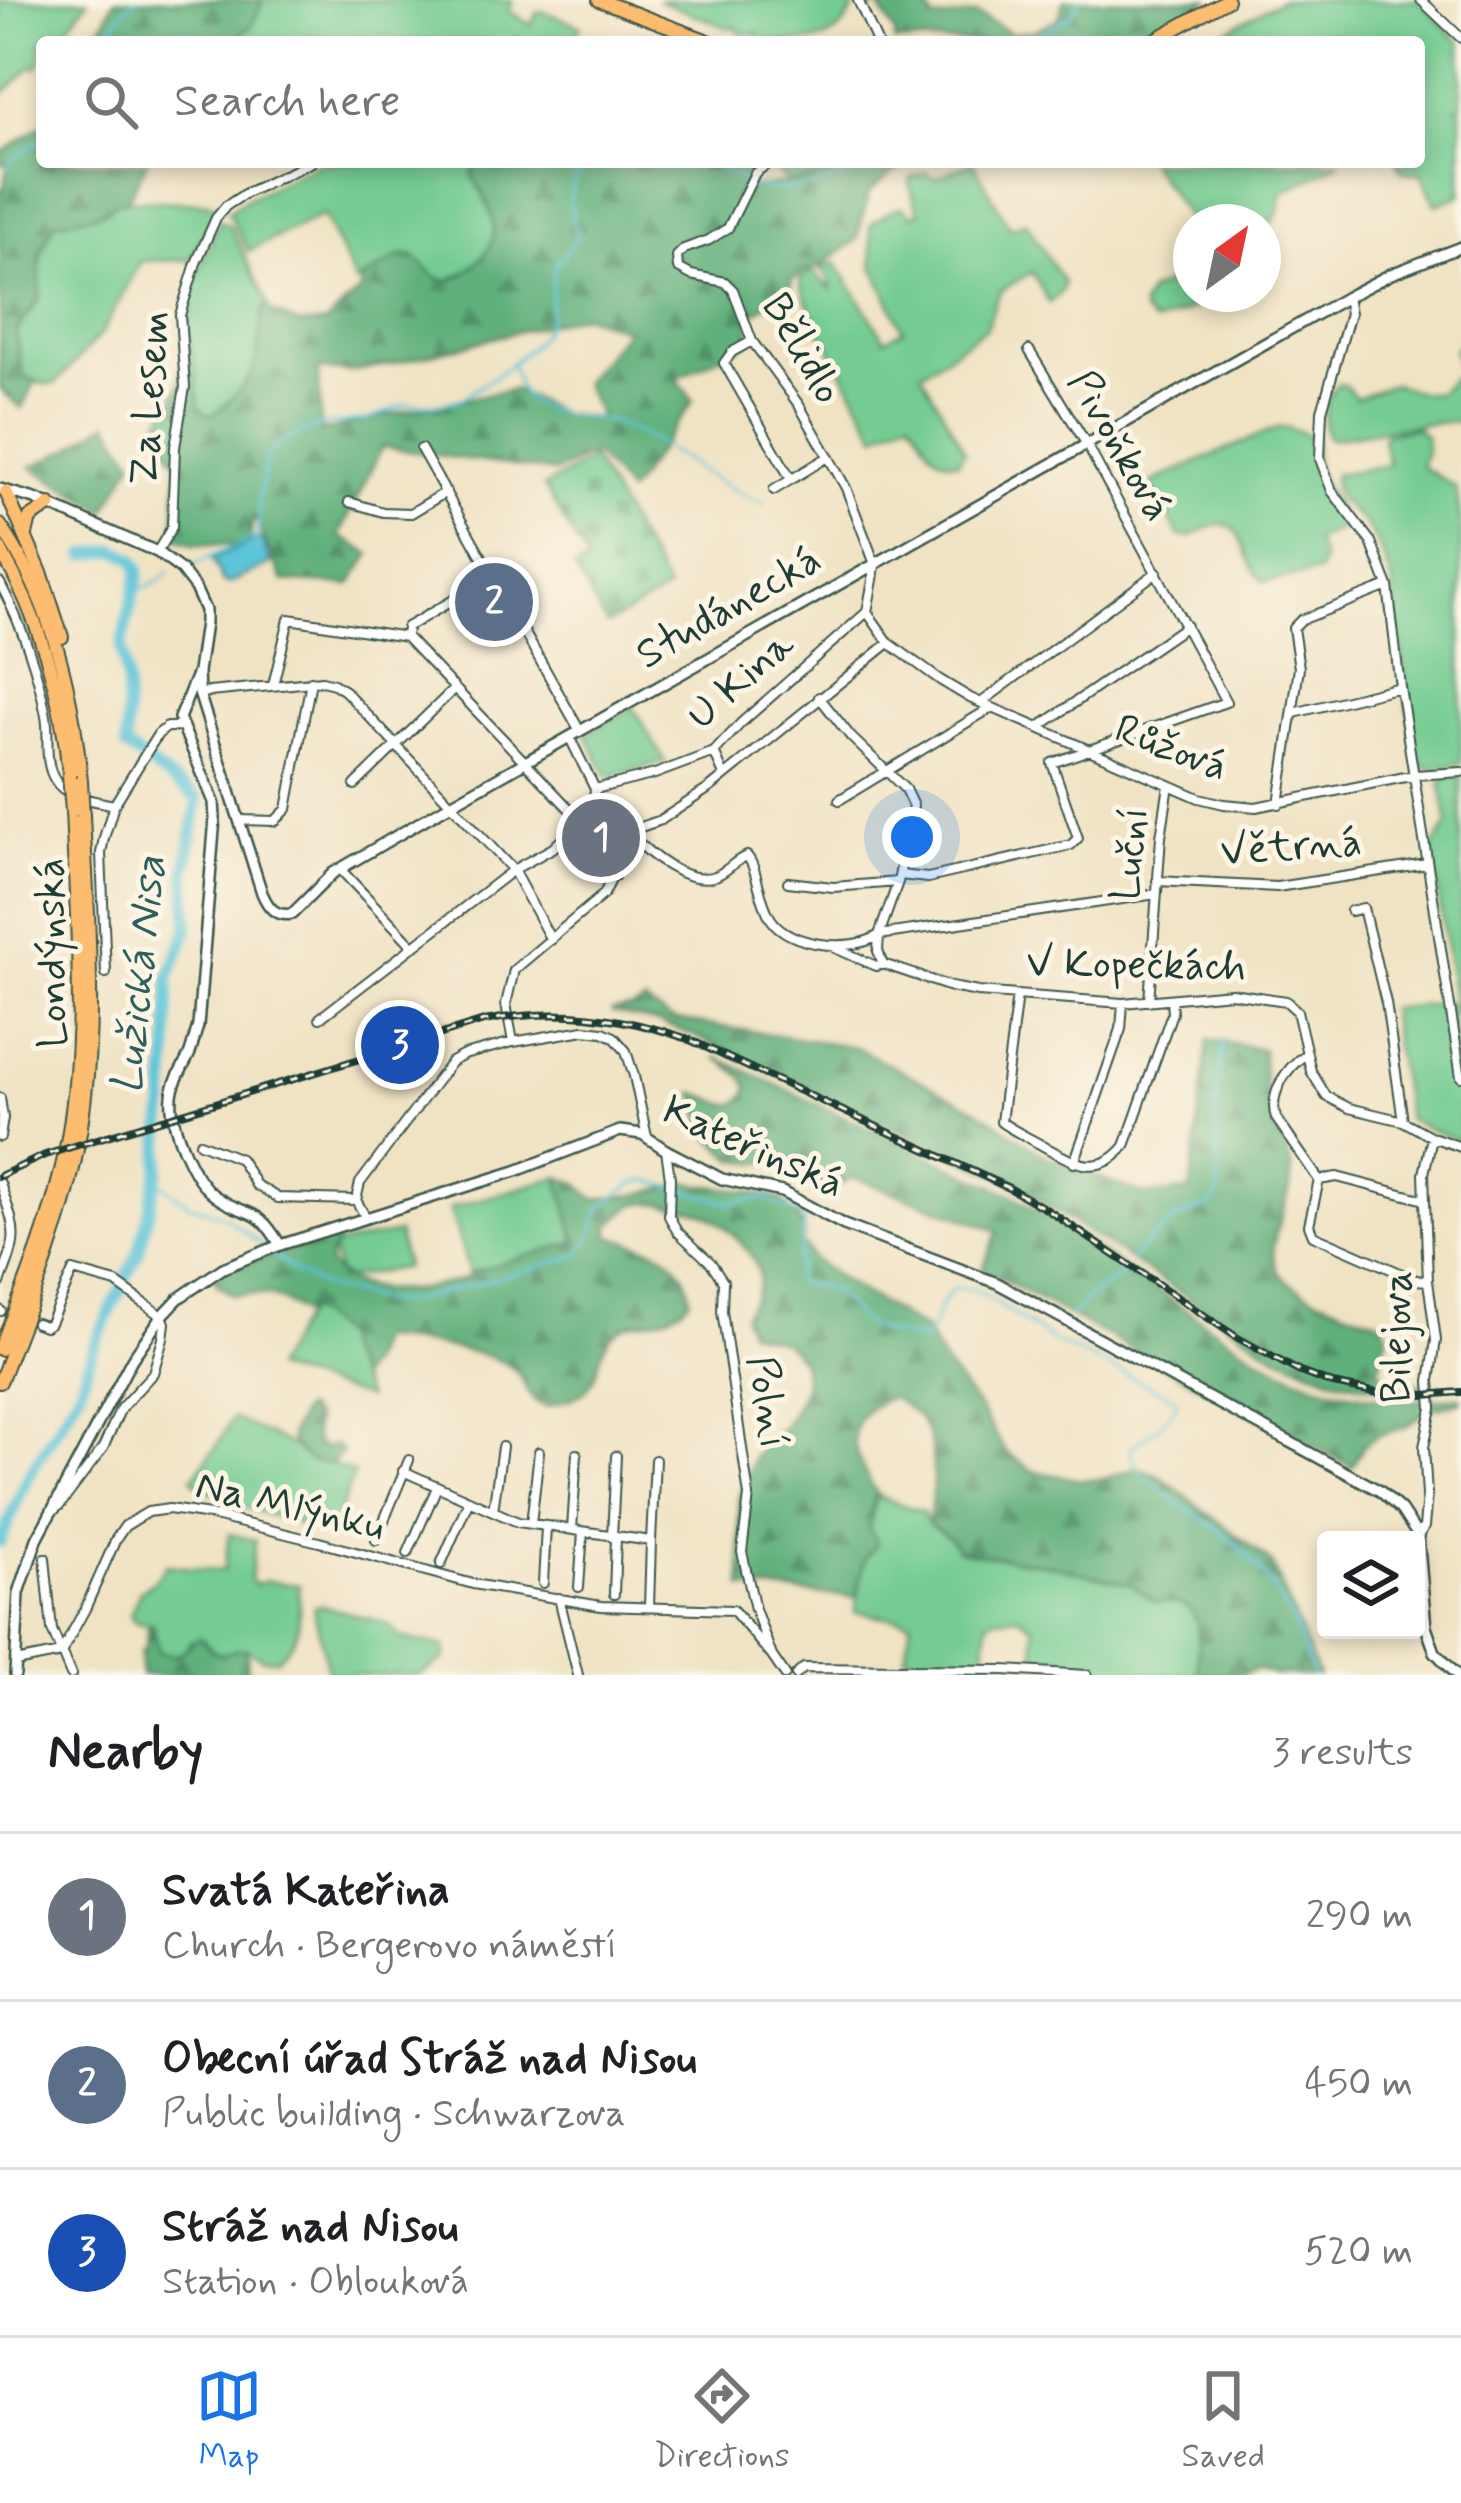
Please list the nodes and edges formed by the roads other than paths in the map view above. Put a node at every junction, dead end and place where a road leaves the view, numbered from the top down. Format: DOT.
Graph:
graph roads {
  1 [pos="598,0"];
  2 [pos="857,0"];
  3 [pos="874,0"];
  4 [pos="1227,0"];
  5 [pos="1421,0"];
  6 [pos="863,11"];
  7 [pos="695,36"];
  8 [pos="874,36"];
  9 [pos="1162,36"];
  10 [pos="1461,38"];
  11 [pos="299,168"];
  12 [pos="762,168"];
  13 [pos="1456,249"];
  14 [pos="1348,297"];
  15 [pos="752,341"];
  16 [pos="1029,350"];
  17 [pos="1087,446"];
  18 [pos="422,449"];
  19 [pos="828,457"];
  20 [pos="791,479"];
  21 [pos="3,490"];
  22 [pos="774,490"];
  23 [pos="446,492"];
  24 [pos="350,502"];
  25 [pos="50,505"];
  26 [pos="2,536"];
  27 [pos="26,536"];
  28 [pos="157,552"];
  29 [pos="874,564"];
  30 [pos="1157,572"];
  31 [pos="28,574"];
  32 [pos="493,577"];
  33 [pos="0,583"];
  34 [pos="1388,586"];
  35 [pos="867,612"];
  36 [pos="1186,626"];
  37 [pos="406,637"];
  38 [pos="889,643"];
  39 [pos="198,672"];
  40 [pos="311,681"];
  41 [pos="273,686"];
  42 [pos="1400,687"];
  43 [pos="454,689"];
  44 [pos="199,693"];
  45 [pos="819,698"];
  46 [pos="187,699"];
  47 [pos="982,702"];
  48 [pos="992,707"];
  49 [pos="1294,713"];
  50 [pos="208,722"];
  51 [pos="181,727"];
  52 [pos="1038,728"];
  53 [pos="575,735"];
  54 [pos="395,746"];
  55 [pos="1086,749"];
  56 [pos="715,752"];
  57 [pos="524,762"];
  58 [pos="886,771"];
  59 [pos="1461,772"];
  60 [pos="724,775"];
  61 [pos="1415,776"];
  62 [pos="75,778"];
  63 [pos="355,784"];
  64 [pos="1168,784"];
  65 [pos="595,789"];
  66 [pos="838,800"];
  67 [pos="451,804"];
  68 [pos="1279,804"];
  69 [pos="114,805"];
  70 [pos="592,806"];
  71 [pos="77,813"];
  72 [pos="238,820"];
  73 [pos="581,821"];
  74 [pos="633,832"];
  75 [pos="565,839"];
  76 [pos="1427,864"];
  77 [pos="340,869"];
  78 [pos="513,870"];
  79 [pos="614,878"];
  80 [pos="899,878"];
  81 [pos="1157,881"];
  82 [pos="788,882"];
  83 [pos="1156,894"];
  84 [pos="1351,911"];
  85 [pos="879,935"];
  86 [pos="550,940"];
  87 [pos="828,945"];
  88 [pos="413,946"];
  89 [pos="883,964"];
  90 [pos="106,973"];
  91 [pos="1017,995"];
  92 [pos="1171,999"];
  93 [pos="1149,1001"];
  94 [pos="1123,1003"];
  95 [pos="320,1018"];
  96 [pos="513,1042"];
  97 [pos="1306,1054"];
  98 [pos="1461,1077"];
  99 [pos="0,1097"];
  100 [pos="1403,1121"];
  101 [pos="1432,1136"];
  102 [pos="0,1137"];
  103 [pos="647,1137"];
  104 [pos="200,1143"];
  105 [pos="1461,1147"];
  106 [pos="666,1150"];
  107 [pos="1074,1163"];
  108 [pos="1319,1180"];
  109 [pos="0,1183"];
  110 [pos="356,1200"];
  111 [pos="1425,1200"];
  112 [pos="367,1220"];
  113 [pos="280,1245"];
  114 [pos="1428,1281"];
  115 [pos="0,1283"];
  116 [pos="162,1316"];
  117 [pos="36,1323"];
  118 [pos="0,1349"];
  119 [pos="0,1382"];
  120 [pos="502,1447"];
  121 [pos="539,1452"];
  122 [pos="577,1454"];
  123 [pos="616,1456"];
  124 [pos="409,1460"];
  125 [pos="655,1460"];
  126 [pos="403,1471"];
  127 [pos="437,1486"];
  128 [pos="469,1500"];
  129 [pos="493,1510"];
  130 [pos="47,1516"];
  131 [pos="531,1523"];
  132 [pos="546,1527"];
  133 [pos="572,1529"];
  134 [pos="1415,1531"];
  135 [pos="1422,1531"];
  136 [pos="583,1532"];
  137 [pos="614,1537"];
  138 [pos="376,1540"];
  139 [pos="651,1541"];
  140 [pos="407,1553"];
  141 [pos="45,1558"];
  142 [pos="441,1564"];
  143 [pos="543,1583"];
  144 [pos="579,1587"];
  145 [pos="614,1594"];
  146 [pos="559,1598"];
  147 [pos="649,1607"];
  148 [pos="1425,1616"];
  149 [pos="61,1653"];
  150 [pos="772,1655"];
  151 [pos="16,1662"];
  152 [pos="15,1675"];
  153 [pos="71,1675"];
  154 [pos="578,1675"];
  155 [pos="784,1675"];
  156 [pos="796,1675"];
  157 [pos="1087,1675"];
  158 [pos="1457,1675"];
  1 -- 7 [label="main road"];
  2 -- 6 [label="street"];
  3 -- 6 [label="street"];
  4 -- 9 [label="main road"];
  5 -- 10 [label="street"];
  6 -- 8 [label="street"];
  11 -- 28 [label="street, Za Lesem"];
  12 -- 15 [label="street, Bělidlo"];
  13 -- 14 [label="street, Studánecká"];
  14 -- 17 [label="street, Studánecká"];
  14 -- 34 [label="street"];
  15 -- 19 [label="street, Bělidlo"];
  15 -- 20 [label="street"];
  16 -- 17 [label="street, Pivoňková"];
  17 -- 29 [label="street, Studánecká"];
  17 -- 30 [label="street, Pivoňková"];
  18 -- 23 [label="street"];
  19 -- 20 [label="street"];
  19 -- 29 [label="street, Bělidlo"];
  20 -- 22 [label="street"];
  21 -- 25 [label="street"];
  21 -- 27 [label="main road"];
  23 -- 24 [label="street"];
  23 -- 32 [label="street"];
  25 -- 27 [label="main road"];
  25 -- 28 [label="street"];
  26 -- 31 [label="main road, Londýnská"];
  27 -- 31 [label="main road"];
  28 -- 39 [label="street"];
  29 -- 35 [label="street"];
  29 -- 53 [label="street, Studánecká"];
  30 -- 36 [label="street, Pivoňková"];
  30 -- 47 [label="street, Pivoňková"];
  31 -- 62 [label="main road, Londýnská"];
  31 -- 62 [label="main road, Londýnská"];
  32 -- 37 [label="street"];
  32 -- 53 [label="street"];
  33 -- 69 [label="street"];
  34 -- 42 [label="street"];
  34 -- 49 [label="street"];
  35 -- 38 [label="street"];
  35 -- 56 [label="street, U Kina"];
  36 -- 52 [label="street"];
  36 -- 55 [label="street, Pivoňková"];
  37 -- 41 [label="street"];
  37 -- 43 [label="street"];
  38 -- 45 [label="street"];
  38 -- 47 [label="street"];
  39 -- 44 [label="street, Studánecká"];
  39 -- 46 [label="street"];
  40 -- 41 [label="street"];
  40 -- 54 [label="street"];
  40 -- 72 [label="street"];
  41 -- 44 [label="street"];
  42 -- 49 [label="street"];
  42 -- 61 [label="street"];
  43 -- 54 [label="street"];
  43 -- 57 [label="street"];
  44 -- 46 [label="street"];
  44 -- 50 [label="street, Studánecká"];
  45 -- 58 [label="street"];
  45 -- 60 [label="street"];
  46 -- 51 [label="street"];
  47 -- 48 [label="street"];
  48 -- 52 [label="street"];
  48 -- 58 [label="street"];
  49 -- 68 [label="street"];
  50 -- 51 [label="street"];
  50 -- 72 [label="street, Studánecká"];
  51 -- 69 [label="street"];
  51 -- 113 [label="street"];
  52 -- 55 [label="street"];
  53 -- 57 [label="street, Studánecká"];
  53 -- 65 [label="street"];
  54 -- 63 [label="street"];
  54 -- 67 [label="street"];
  55 -- 64 [label="street, Růžová"];
  55 -- 80 [label="street, Růžová"];
  56 -- 60 [label="street"];
  56 -- 65 [label="street, U Kina"];
  57 -- 67 [label="street, Studánecká"];
  57 -- 73 [label="street"];
  58 -- 66 [label="street"];
  58 -- 80 [label="street"];
  59 -- 61 [label="street"];
  60 -- 74 [label="street"];
  61 -- 68 [label="street, Růžová"];
  61 -- 76 [label="street"];
  62 -- 71 [label="main road, Londýnská, bridge"];
  64 -- 68 [label="street, Růžová"];
  64 -- 81 [label="street, Luční"];
  65 -- 70 [label="street"];
  67 -- 77 [label="street, Studánecká"];
  67 -- 78 [label="street"];
  69 -- 90 [label="street"];
  70 -- 73 [label="street"];
  70 -- 74 [label="street"];
  71 -- 118 [label="main road, Londýnská"];
  71 -- 119 [label="main road, Londýnská"];
  72 -- 77 [label="street, Studánecká"];
  73 -- 75 [label="street"];
  74 -- 79 [label="street"];
  74 -- 87 [label="street, V Kopečkách"];
  75 -- 78 [label="street"];
  75 -- 79 [label="street"];
  76 -- 81 [label="street, Větrná"];
  76 -- 98 [label="street"];
  77 -- 88 [label="street"];
  78 -- 86 [label="street"];
  78 -- 88 [label="street"];
  79 -- 86 [label="street"];
  80 -- 82 [label="street"];
  80 -- 85 [label="street"];
  81 -- 83 [label="street, Luční"];
  83 -- 85 [label="street"];
  83 -- 93 [label="street, Luční"];
  84 -- 100 [label="street"];
  85 -- 87 [label="street"];
  85 -- 89 [label="street"];
  86 -- 96 [label="street"];
  87 -- 89 [label="street, V Kopečkách"];
  88 -- 95 [label="street"];
  89 -- 91 [label="street, V Kopečkách"];
  91 -- 94 [label="street, V Kopečkách"];
  91 -- 107 [label="street"];
  92 -- 93 [label="street, V Kopečkách"];
  92 -- 97 [label="street, V Kopečkách"];
  92 -- 107 [label="street"];
  93 -- 94 [label="street, V Kopečkách"];
  94 -- 107 [label="street"];
  96 -- 103 [label="street"];
  96 -- 110 [label="street"];
  97 -- 100 [label="street, V Kopečkách"];
  97 -- 108 [label="street"];
  99 -- 102 [label="street"];
  100 -- 101 [label="street, V Kopečkách"];
  101 -- 105 [label="street, V Kopečkách"];
  101 -- 111 [label="street, Bilejova"];
  103 -- 106 [label="street, Kateřinská"];
  103 -- 112 [label="street, Kateřinská"];
  104 -- 110 [label="street"];
  106 -- 134 [label="street, Kateřinská"];
  106 -- 150 [label="street, Polní"];
  108 -- 111 [label="street"];
  108 -- 114 [label="street"];
  109 -- 115 [label="street"];
  110 -- 112 [label="street"];
  111 -- 114 [label="street, Bilejova"];
  112 -- 113 [label="street, Kateřinská"];
  113 -- 116 [label="street, Kateřinská"];
  114 -- 135 [label="street, Bilejova"];
  116 -- 117 [label="street"];
  116 -- 130 [label="street"];
  116 -- 130 [label="street"];
  120 -- 129 [label="street"];
  121 -- 131 [label="street"];
  122 -- 133 [label="street"];
  123 -- 137 [label="street"];
  124 -- 126 [label="street, Na Mlýnku"];
  125 -- 139 [label="street"];
  126 -- 127 [label="street, Na Mlýnku"];
  126 -- 138 [label="street, Na Mlýnku"];
  127 -- 128 [label="street, Na Mlýnku"];
  127 -- 140 [label="street, Na Mlýnku"];
  128 -- 129 [label="street, Na Mlýnku"];
  128 -- 142 [label="street"];
  129 -- 131 [label="street, Na Mlýnku"];
  130 -- 151 [label="street"];
  131 -- 132 [label="street, Na Mlýnku"];
  132 -- 133 [label="street, Na Mlýnku"];
  132 -- 143 [label="street"];
  133 -- 136 [label="street, Na Mlýnku"];
  136 -- 137 [label="street, Na Mlýnku"];
  136 -- 144 [label="street"];
  137 -- 139 [label="street, Na Mlýnku"];
  137 -- 145 [label="street"];
  139 -- 147 [label="street"];
  141 -- 149 [label="street"];
  146 -- 147 [label="street, Na Mlýnku"];
  146 -- 149 [label="street, Na Mlýnku"];
  146 -- 154 [label="street"];
  147 -- 150 [label="street, Na Mlýnku"];
  148 -- 158 [label="street"];
  149 -- 151 [label="street"];
  149 -- 153 [label="street"];
  150 -- 155 [label="street, Polní"];
  151 -- 152 [label="street"];
  156 -- 157 [label="street"];
}
